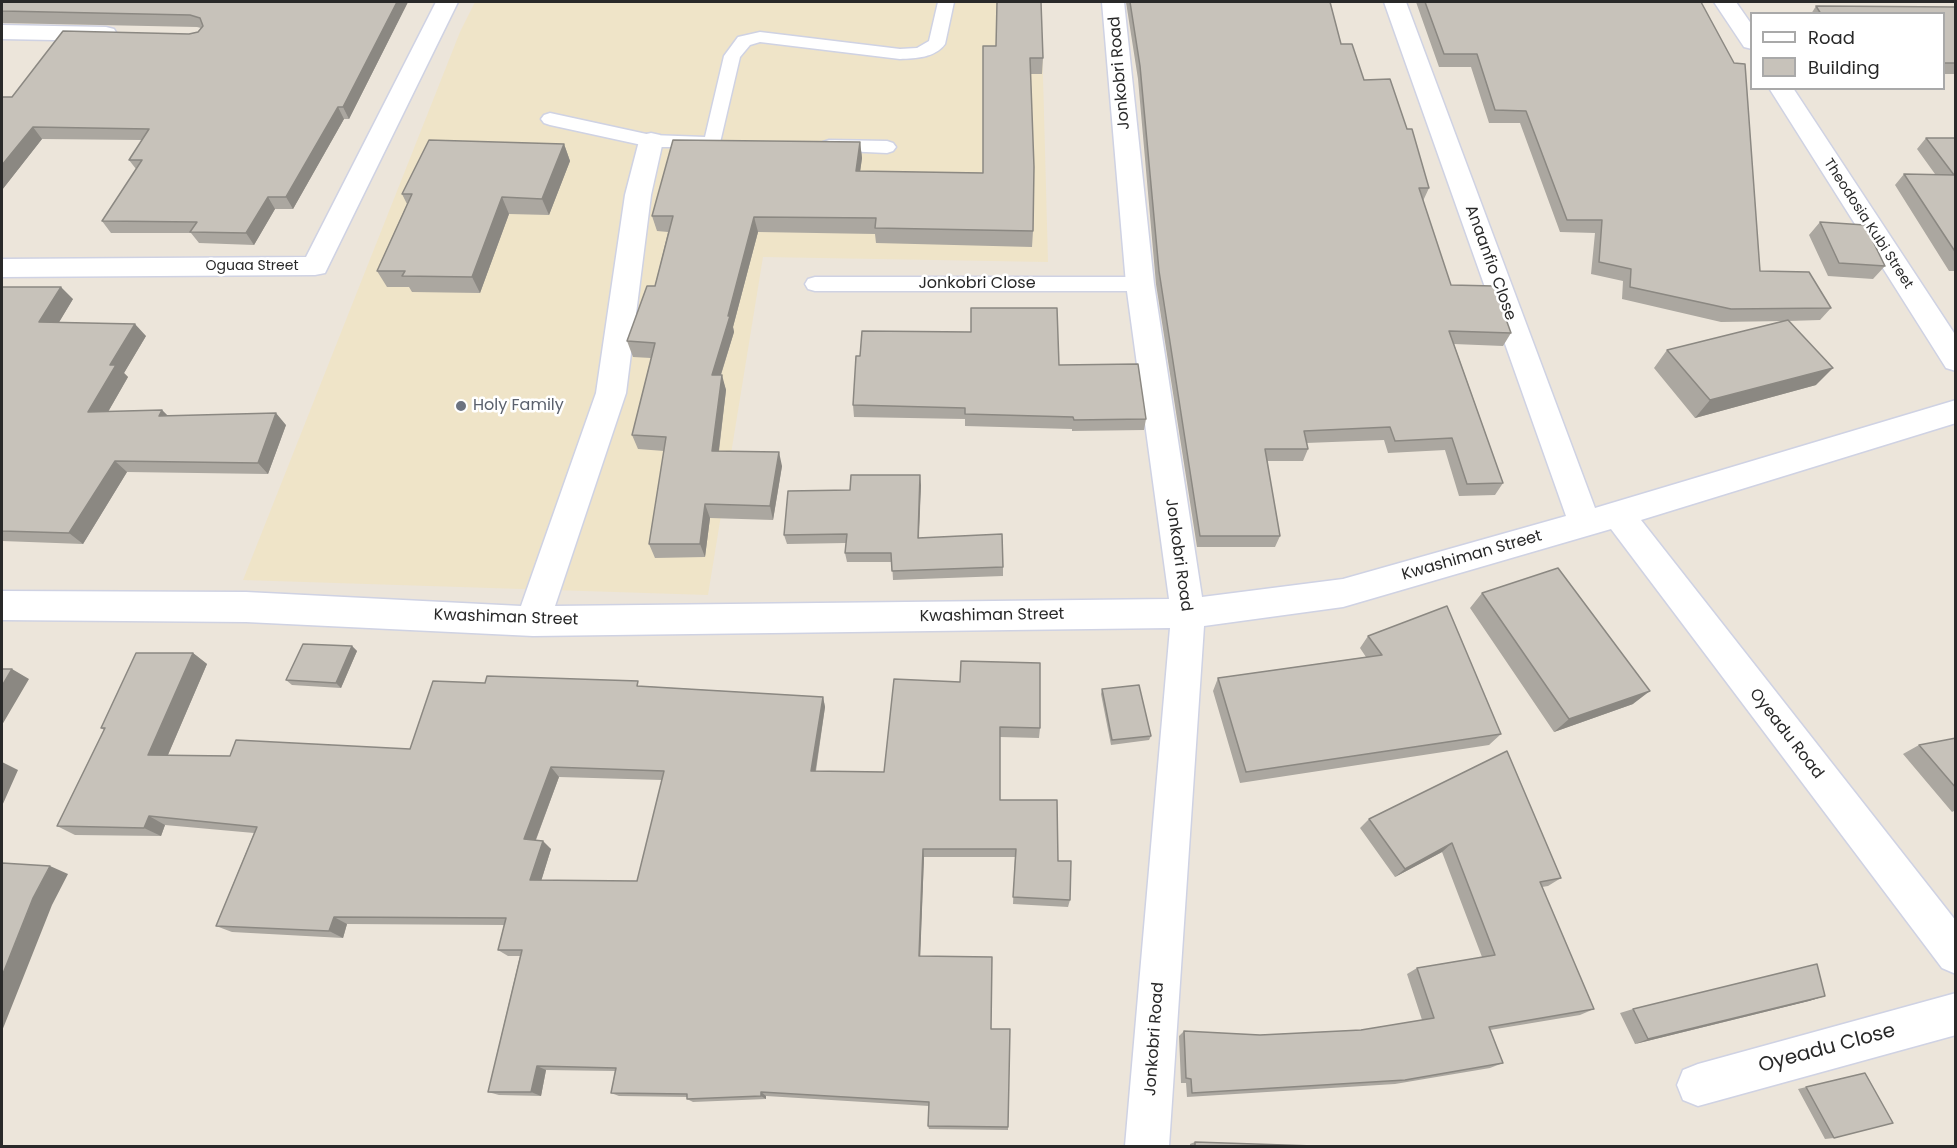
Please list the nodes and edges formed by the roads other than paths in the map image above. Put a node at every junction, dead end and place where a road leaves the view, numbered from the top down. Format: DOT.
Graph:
graph roads {
  1 [pos="447,2"];
  2 [pos="946,2"];
  3 [pos="1113,2"];
  4 [pos="1395,2"];
  5 [pos="1725,2"];
  6 [pos="2,32"];
  7 [pos="128,34"];
  8 [pos="1750,39"];
  9 [pos="1782,90"];
  10 [pos="550,119"];
  11 [pos="651,141"];
  12 [pos="713,142"];
  13 [pos="737,143"];
  14 [pos="806,145"];
  15 [pos="887,147"];
  16 [pos="2,268"];
  17 [pos="814,284"];
  18 [pos="1140,284"];
  19 [pos="1956,360"];
  20 [pos="1956,411"];
  21 [pos="1601,519"];
  22 [pos="2,606"];
  23 [pos="1188,613"];
  24 [pos="532,621"];
  25 [pos="1956,954"];
  26 [pos="1956,1014"];
  27 [pos="1698,1085"];
  28 [pos="1147,1146"];
  1 -- 16 [label="street, Oguaa Street"];
  2 -- 12 [label="lane"];
  3 -- 18 [label="street, Jonkobri Road"];
  4 -- 21 [label="street, Anaanfio Close"];
  5 -- 8 [label="street"];
  6 -- 7 [label="street"];
  9 -- 19 [label="street, Theodosia Kubi Street"];
  10 -- 11 [label="lane"];
  11 -- 12 [label="lane"];
  11 -- 24 [label="street"];
  12 -- 13 [label="lane"];
  14 -- 15 [label="lane"];
  17 -- 18 [label="lane, Jonkobri Close"];
  18 -- 23 [label="street, Jonkobri Road"];
  20 -- 21 [label="street, Kwashiman Street"];
  21 -- 23 [label="street, Kwashiman Street"];
  21 -- 25 [label="street, Oyeadu Road"];
  22 -- 24 [label="street, Kwashiman Street"];
  23 -- 24 [label="street, Kwashiman Street"];
  23 -- 28 [label="street, Jonkobri Road"];
  26 -- 27 [label="street, Oyeadu Close"];
}
